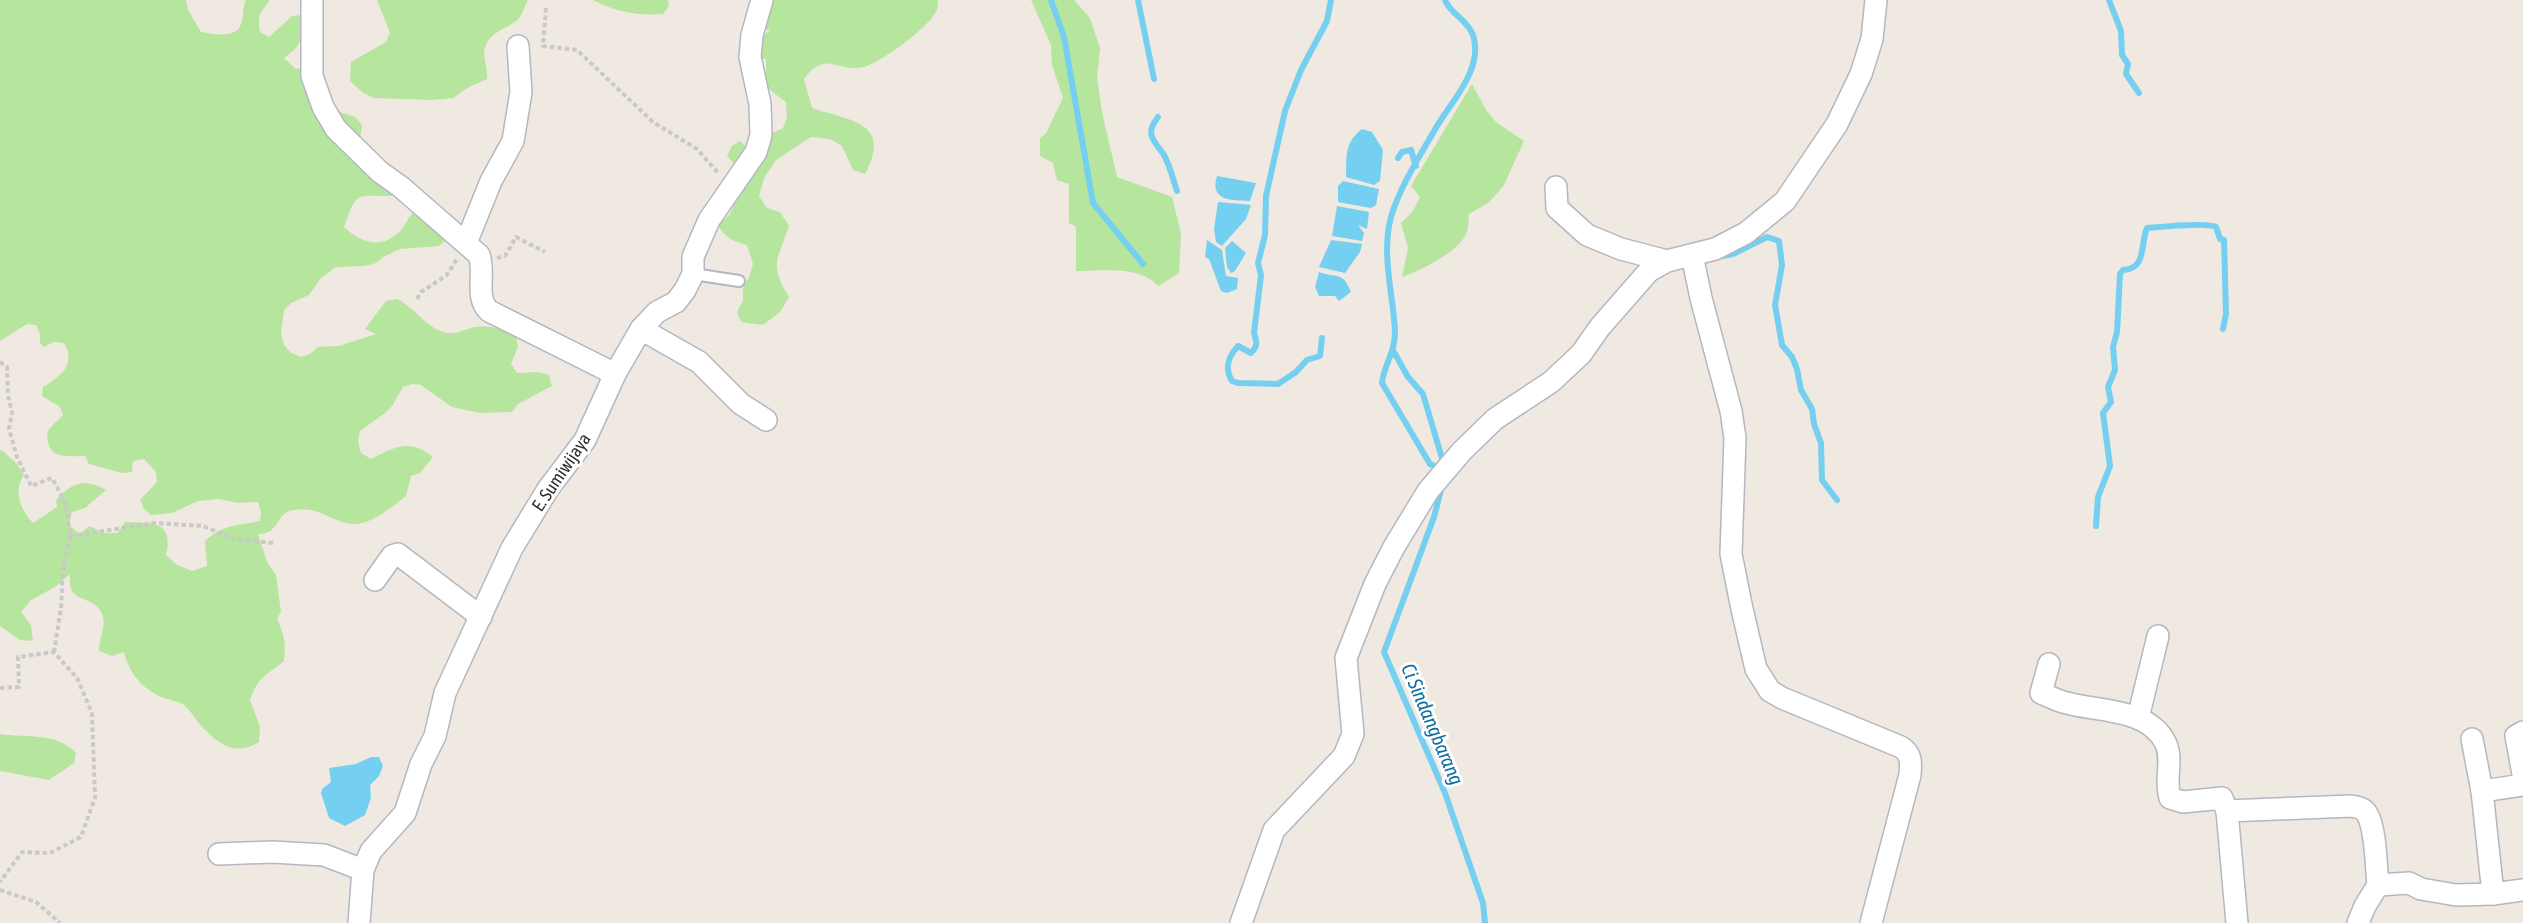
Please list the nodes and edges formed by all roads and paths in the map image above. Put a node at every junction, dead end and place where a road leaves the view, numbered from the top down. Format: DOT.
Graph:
graph roads {
  1 [pos="312,0"];
  2 [pos="762,0"];
  3 [pos="1876,0"];
  4 [pos="546,8"];
  5 [pos="518,46"];
  6 [pos="730,187"];
  7 [pos="1556,187"];
  8 [pos="466,243"];
  9 [pos="545,252"];
  10 [pos="1692,255"];
  11 [pos="1667,261"];
  12 [pos="482,263"];
  13 [pos="693,274"];
  14 [pos="739,281"];
  15 [pos="417,298"];
  16 [pos="640,329"];
  17 [pos="0,362"];
  18 [pos="615,374"];
  19 [pos="766,420"];
  20 [pos="70,536"];
  21 [pos="274,543"];
  22 [pos="375,580"];
  23 [pos="481,617"];
  24 [pos="2158,636"];
  25 [pos="54,652"];
  26 [pos="2049,664"];
  27 [pos="0,688"];
  28 [pos="2138,718"];
  29 [pos="2523,732"];
  30 [pos="2472,739"];
  31 [pos="2523,774"];
  32 [pos="2523,785"];
  33 [pos="2482,790"];
  34 [pos="2227,811"];
  35 [pos="219,854"];
  36 [pos="363,870"];
  37 [pos="0,882"];
  38 [pos="2379,885"];
  39 [pos="0,890"];
  40 [pos="2523,890"];
  41 [pos="2493,894"];
  42 [pos="60,923"];
  43 [pos="359,923"];
  44 [pos="1241,923"];
  45 [pos="1871,923"];
  46 [pos="2237,923"];
  47 [pos="2358,923"];
  1 -- 8 [label="street"];
  2 -- 6 [label="street, E. Sumiwijaya"];
  3 -- 10 [label="street"];
  4 -- 6 [label="path"];
  5 -- 8 [label="street"];
  6 -- 13 [label="street, E. Sumiwijaya"];
  7 -- 11 [label="street"];
  8 -- 12 [label="street"];
  8 -- 15 [label="path"];
  9 -- 12 [label="path"];
  10 -- 11 [label="street"];
  10 -- 45 [label="street"];
  11 -- 44 [label="street"];
  12 -- 18 [label="street"];
  13 -- 14 [label="lane"];
  13 -- 16 [label="street, E. Sumiwijaya"];
  16 -- 18 [label="street, E. Sumiwijaya"];
  16 -- 19 [label="street"];
  17 -- 20 [label="path"];
  18 -- 23 [label="street, E. Sumiwijaya"];
  20 -- 21 [label="path"];
  20 -- 25 [label="path"];
  22 -- 23 [label="street"];
  23 -- 36 [label="street, E. Sumiwijaya"];
  24 -- 28 [label="street"];
  25 -- 27 [label="path"];
  25 -- 37 [label="path"];
  26 -- 28 [label="street"];
  28 -- 34 [label="street"];
  29 -- 31 [label="street"];
  30 -- 33 [label="street"];
  32 -- 33 [label="street"];
  33 -- 41 [label="street"];
  34 -- 38 [label="street"];
  34 -- 46 [label="street"];
  35 -- 36 [label="street"];
  36 -- 43 [label="street, E. Sumiwijaya"];
  38 -- 41 [label="street"];
  38 -- 47 [label="street"];
  39 -- 42 [label="path"];
  40 -- 41 [label="street"];
}
